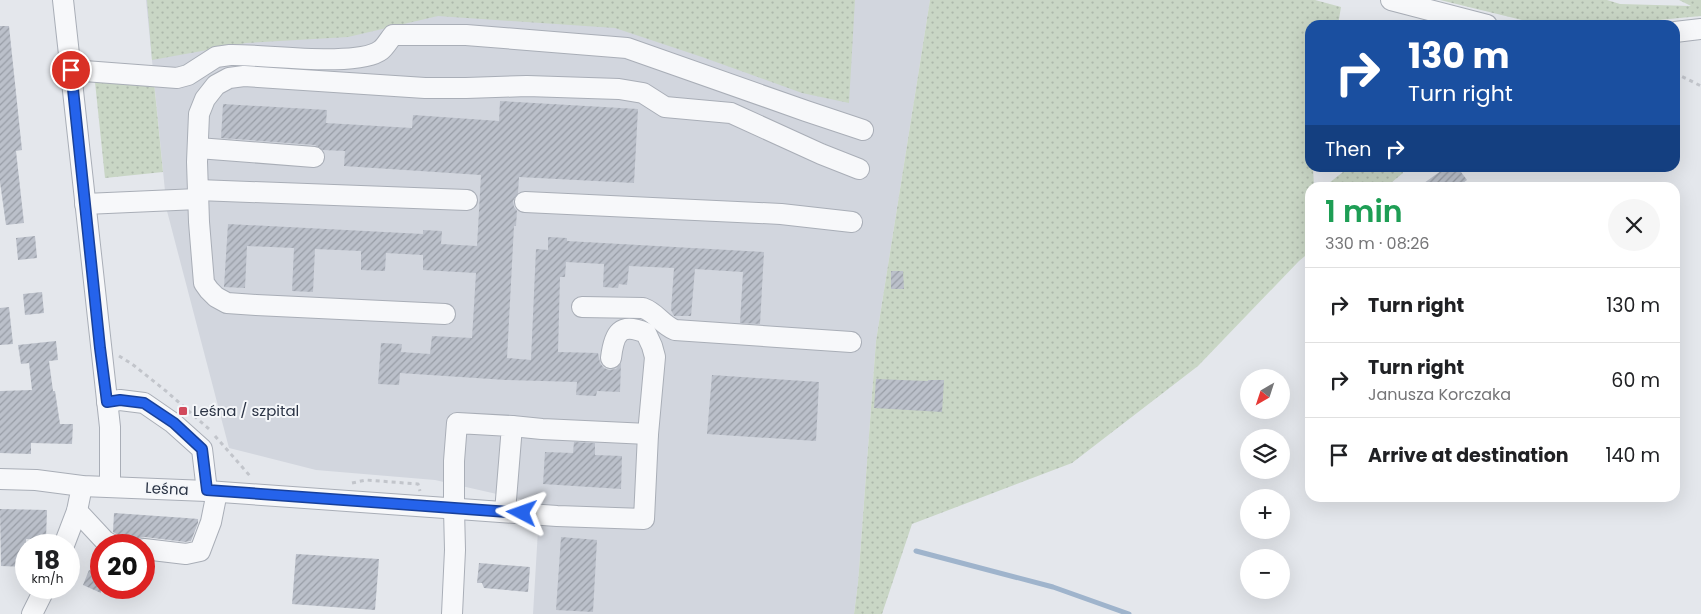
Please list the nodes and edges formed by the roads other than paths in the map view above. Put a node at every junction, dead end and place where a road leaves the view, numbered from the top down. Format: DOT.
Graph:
graph roads {
  1 [pos="63,0"];
  2 [pos="1391,0"];
  3 [pos="1468,20"];
  4 [pos="1701,30"];
  5 [pos="1680,32"];
  6 [pos="71,70"];
  7 [pos="863,130"];
  8 [pos="198,148"];
  9 [pos="314,157"];
  10 [pos="859,169"];
  11 [pos="198,194"];
  12 [pos="467,200"];
  13 [pos="525,202"];
  14 [pos="85,204"];
  15 [pos="852,222"];
  16 [pos="582,307"];
  17 [pos="445,314"];
  18 [pos="851,342"];
  19 [pos="611,358"];
  20 [pos="107,402"];
  21 [pos="512,426"];
  22 [pos="648,434"];
  23 [pos="0,479"];
  24 [pos="82,486"];
  25 [pos="110,486"];
  26 [pos="212,491"];
  27 [pos="454,509"];
  28 [pos="77,511"];
  29 [pos="505,512"];
  30 [pos="68,534"];
  31 [pos="98,534"];
  32 [pos="155,550"];
  33 [pos="40,599"];
  34 [pos="32,614"];
  35 [pos="452,614"];
  1 -- 6 [label="street"];
  2 -- 3 [label="street"];
  4 -- 5 [label="street"];
  6 -- 7 [label="street"];
  6 -- 14 [label="street"];
  8 -- 9 [label="street"];
  8 -- 10 [label="street"];
  8 -- 11 [label="street"];
  11 -- 12 [label="street"];
  11 -- 14 [label="street"];
  11 -- 17 [label="street"];
  13 -- 15 [label="street"];
  14 -- 20 [label="street"];
  16 -- 18 [label="street"];
  19 -- 22 [label="street"];
  20 -- 25 [label="street"];
  20 -- 26 [label="street"];
  21 -- 22 [label="street"];
  21 -- 27 [label="street"];
  21 -- 29 [label="street"];
  22 -- 29 [label="street, Leśna"];
  23 -- 24 [label="street, Leśna"];
  24 -- 25 [label="street, Leśna"];
  24 -- 28 [label="street"];
  25 -- 26 [label="street, Leśna"];
  26 -- 27 [label="street, Leśna"];
  26 -- 32 [label="street"];
  27 -- 29 [label="street, Leśna"];
  27 -- 35 [label="street"];
  28 -- 30 [label="street"];
  28 -- 31 [label="street"];
  33 -- 34 [label="street"];
}
